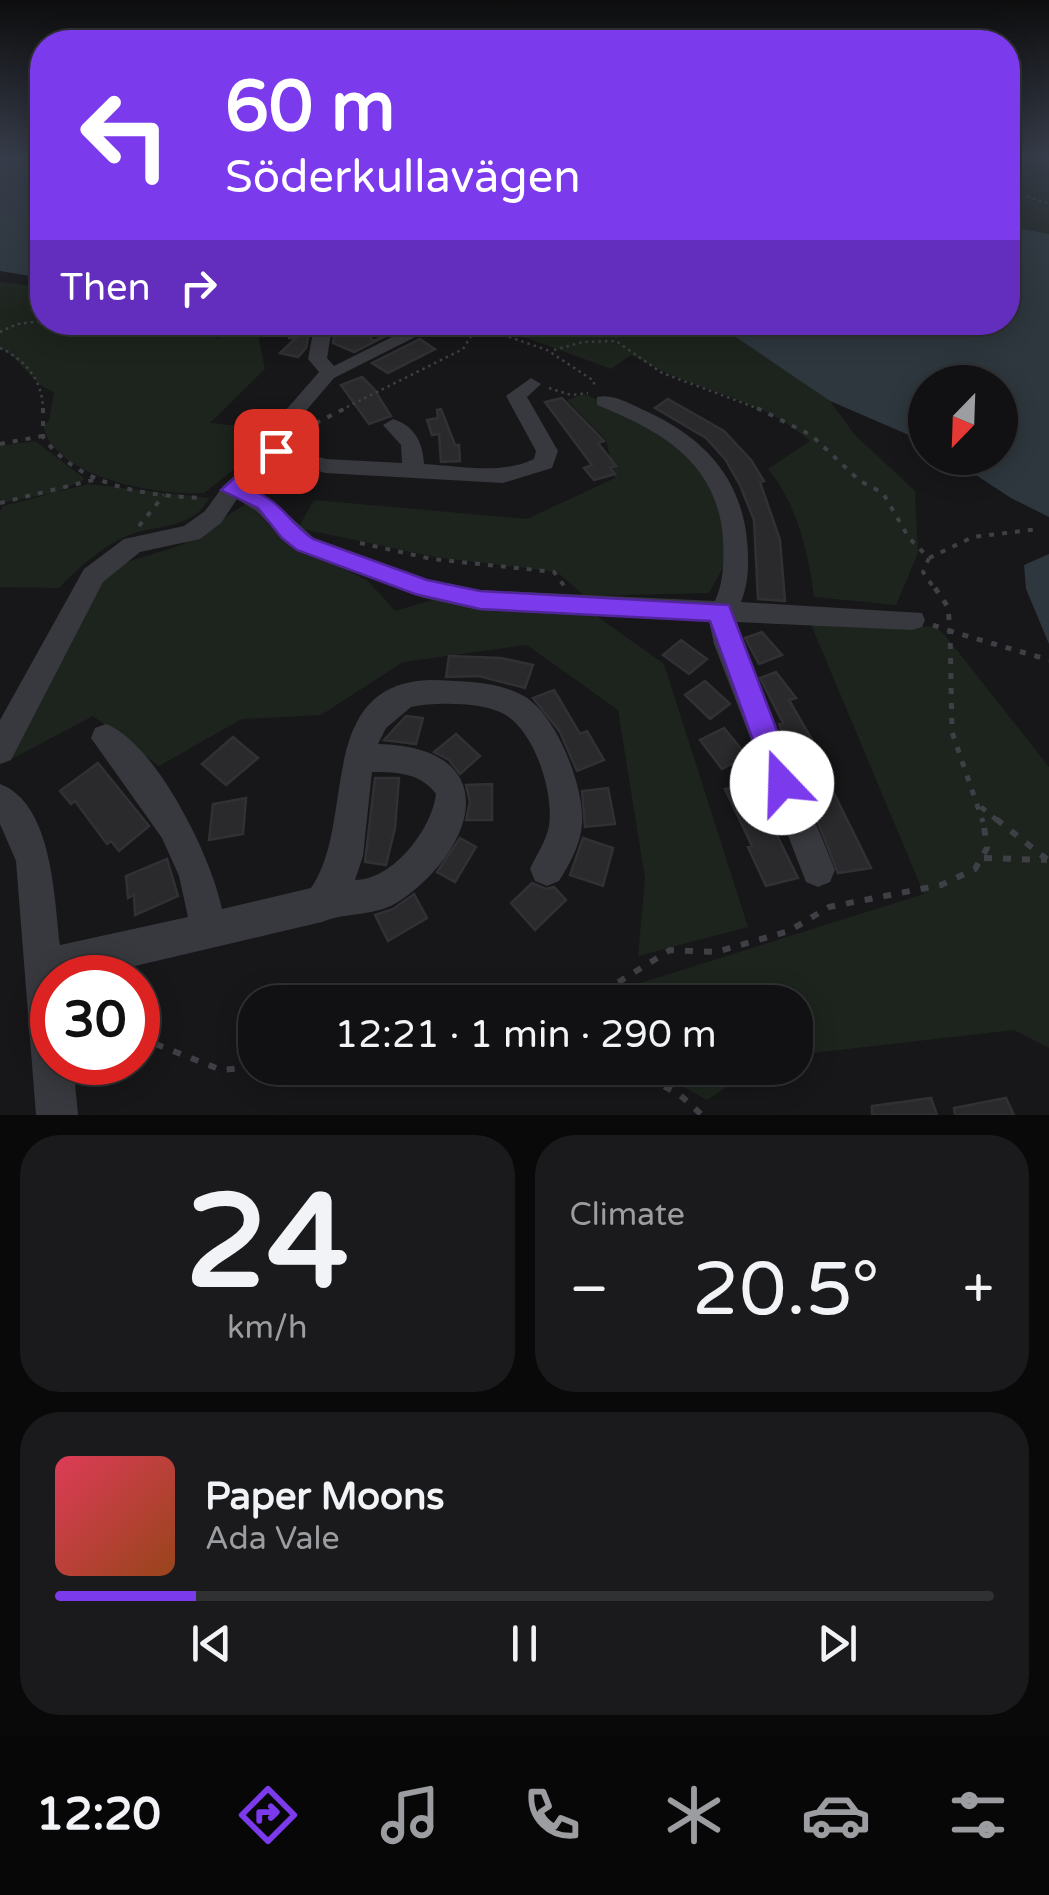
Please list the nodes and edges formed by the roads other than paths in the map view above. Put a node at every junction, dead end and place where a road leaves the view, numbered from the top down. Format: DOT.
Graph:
graph roads {
  1 [pos="321,335"];
  2 [pos="413,335"];
  3 [pos="329,372"];
  4 [pos="531,384"];
  5 [pos="604,401"];
  6 [pos="393,425"];
  7 [pos="279,443"];
  8 [pos="413,470"];
  9 [pos="220,494"];
  10 [pos="720,612"];
  11 [pos="912,620"];
  12 [pos="106,738"];
  13 [pos="0,750"];
  14 [pos="359,759"];
  15 [pos="0,799"];
  16 [pos="548,870"];
  17 [pos="818,870"];
  18 [pos="332,894"];
  19 [pos="208,932"];
  20 [pos="43,955"];
  21 [pos="103,955"];
  22 [pos="55,1085"];
  23 [pos="57,1115"];
  1 -- 3 [label="street"];
  2 -- 3 [label="street"];
  3 -- 7 [label="street"];
  4 -- 8 [label="street"];
  5 -- 10 [label="street"];
  6 -- 8 [label="street"];
  7 -- 8 [label="street"];
  7 -- 9 [label="street"];
  9 -- 10 [label="street"];
  9 -- 13 [label="street"];
  10 -- 11 [label="street"];
  10 -- 17 [label="street"];
  12 -- 19 [label="street"];
  14 -- 16 [label="street"];
  14 -- 18 [label="street"];
  14 -- 18 [label="street"];
  15 -- 20 [label="street"];
  18 -- 19 [label="street"];
  19 -- 21 [label="street"];
  22 -- 23 [label="street"];
}
